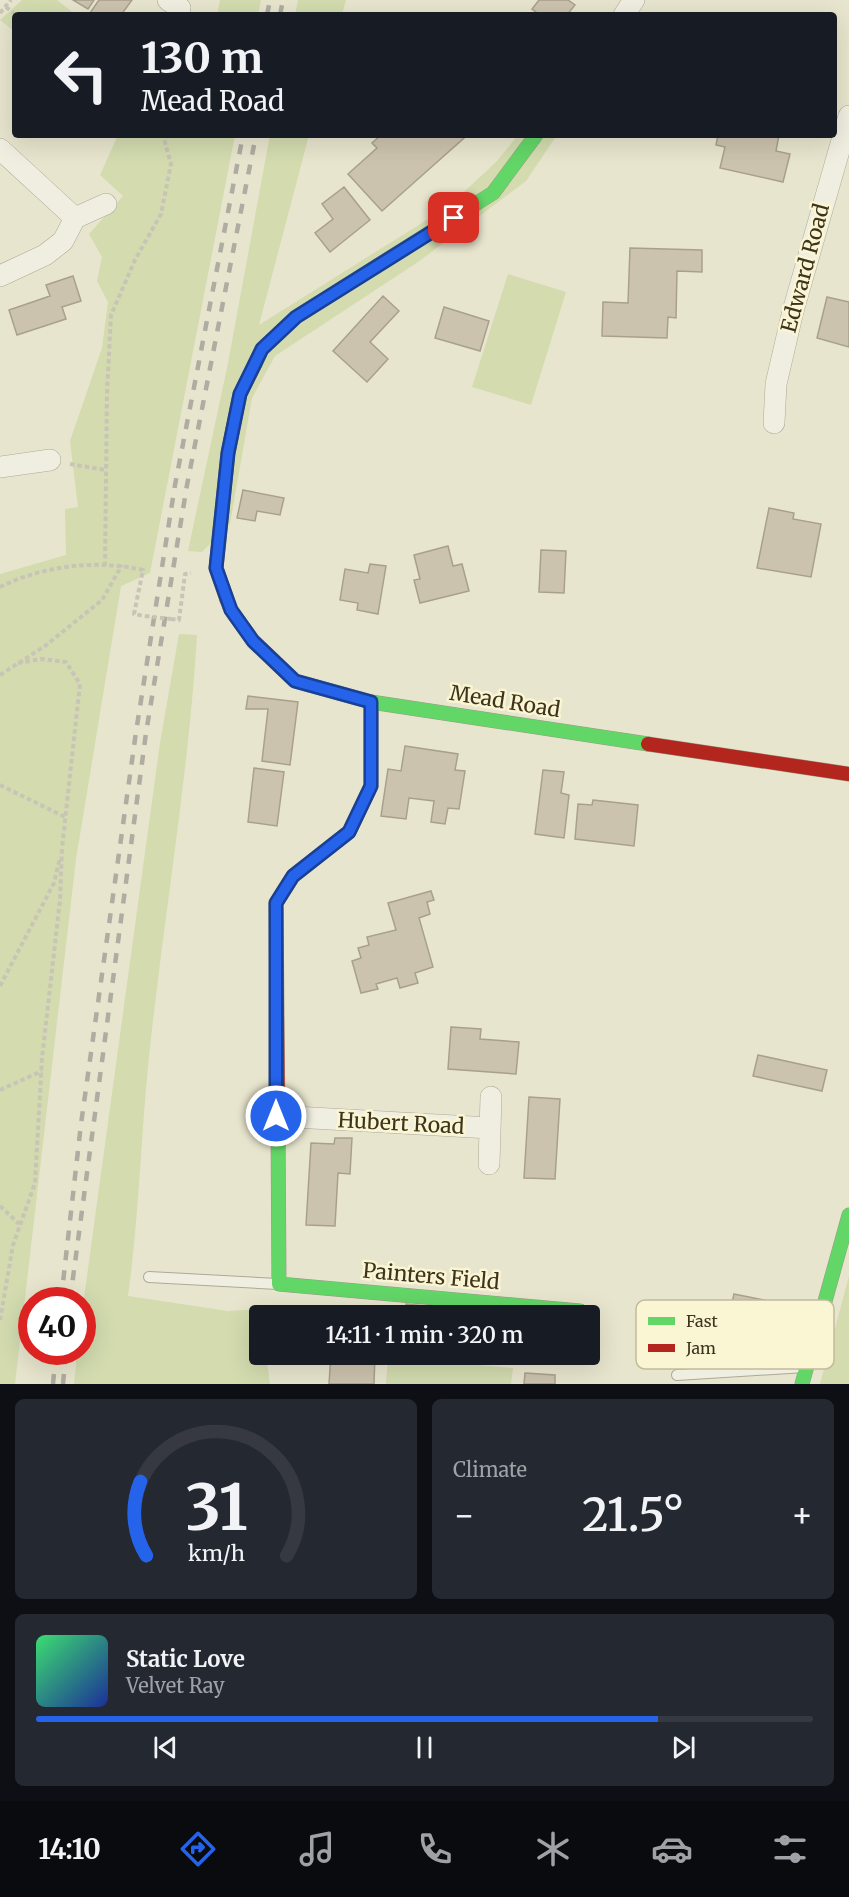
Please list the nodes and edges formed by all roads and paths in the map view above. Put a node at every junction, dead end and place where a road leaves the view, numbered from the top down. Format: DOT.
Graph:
graph roads {
  1 [pos="11,0"];
  2 [pos="6,7"];
  3 [pos="12,12"];
  4 [pos="0,13"];
  5 [pos="849,116"];
  6 [pos="164,138"];
  7 [pos="534,138"];
  8 [pos="0,149"];
  9 [pos="106,204"];
  10 [pos="75,218"];
  11 [pos="0,276"];
  12 [pos="774,423"];
  13 [pos="50,460"];
  14 [pos="0,468"];
  15 [pos="105,470"];
  16 [pos="122,565"];
  17 [pos="105,566"];
  18 [pos="0,587"];
  19 [pos="183,590"];
  20 [pos="18,663"];
  21 [pos="0,675"];
  22 [pos="371,702"];
  23 [pos="849,774"];
  24 [pos="0,785"];
  25 [pos="66,817"];
  26 [pos="62,848"];
  27 [pos="0,986"];
  28 [pos="42,1071"];
  29 [pos="0,1090"];
  30 [pos="491,1097"];
  31 [pos="276,1116"];
  32 [pos="490,1128"];
  33 [pos="489,1164"];
  34 [pos="0,1206"];
  35 [pos="849,1215"];
  36 [pos="19,1225"];
  37 [pos="149,1277"];
  38 [pos="279,1284"];
  39 [pos="825,1300"];
  40 [pos="513,1305"];
  41 [pos="0,1320"];
  42 [pos="764,1369"];
  43 [pos="806,1369"];
  44 [pos="677,1375"];
  45 [pos="802,1384"];
  1 -- 2 [label="path"];
  2 -- 3 [label="path"];
  2 -- 4 [label="path"];
  5 -- 12 [label="street, Edward Road"];
  6 -- 15 [label="path"];
  7 -- 22 [label="street, Mead Road"];
  8 -- 10 [label="street"];
  9 -- 10 [label="street"];
  10 -- 11 [label="street"];
  13 -- 14 [label="street"];
  13 -- 15 [label="path"];
  15 -- 17 [label="path"];
  16 -- 17 [label="path"];
  16 -- 19 [label="path, bridge"];
  16 -- 20 [label="path"];
  17 -- 18 [label="path"];
  20 -- 21 [label="path"];
  20 -- 25 [label="path"];
  22 -- 23 [label="street, Mead Road"];
  22 -- 31 [label="street"];
  24 -- 25 [label="path"];
  25 -- 26 [label="path"];
  26 -- 27 [label="path"];
  26 -- 28 [label="path"];
  28 -- 29 [label="path"];
  28 -- 36 [label="path"];
  30 -- 32 [label="street"];
  31 -- 32 [label="street, Hubert Road"];
  31 -- 38 [label="street"];
  32 -- 33 [label="street"];
  34 -- 36 [label="path"];
  35 -- 39 [label="street"];
  36 -- 41 [label="path"];
  37 -- 38 [label="lane"];
  38 -- 40 [label="street, Painters Field"];
  42 -- 44 [label="lane"];
  43 -- 45 [label="street"];
}
